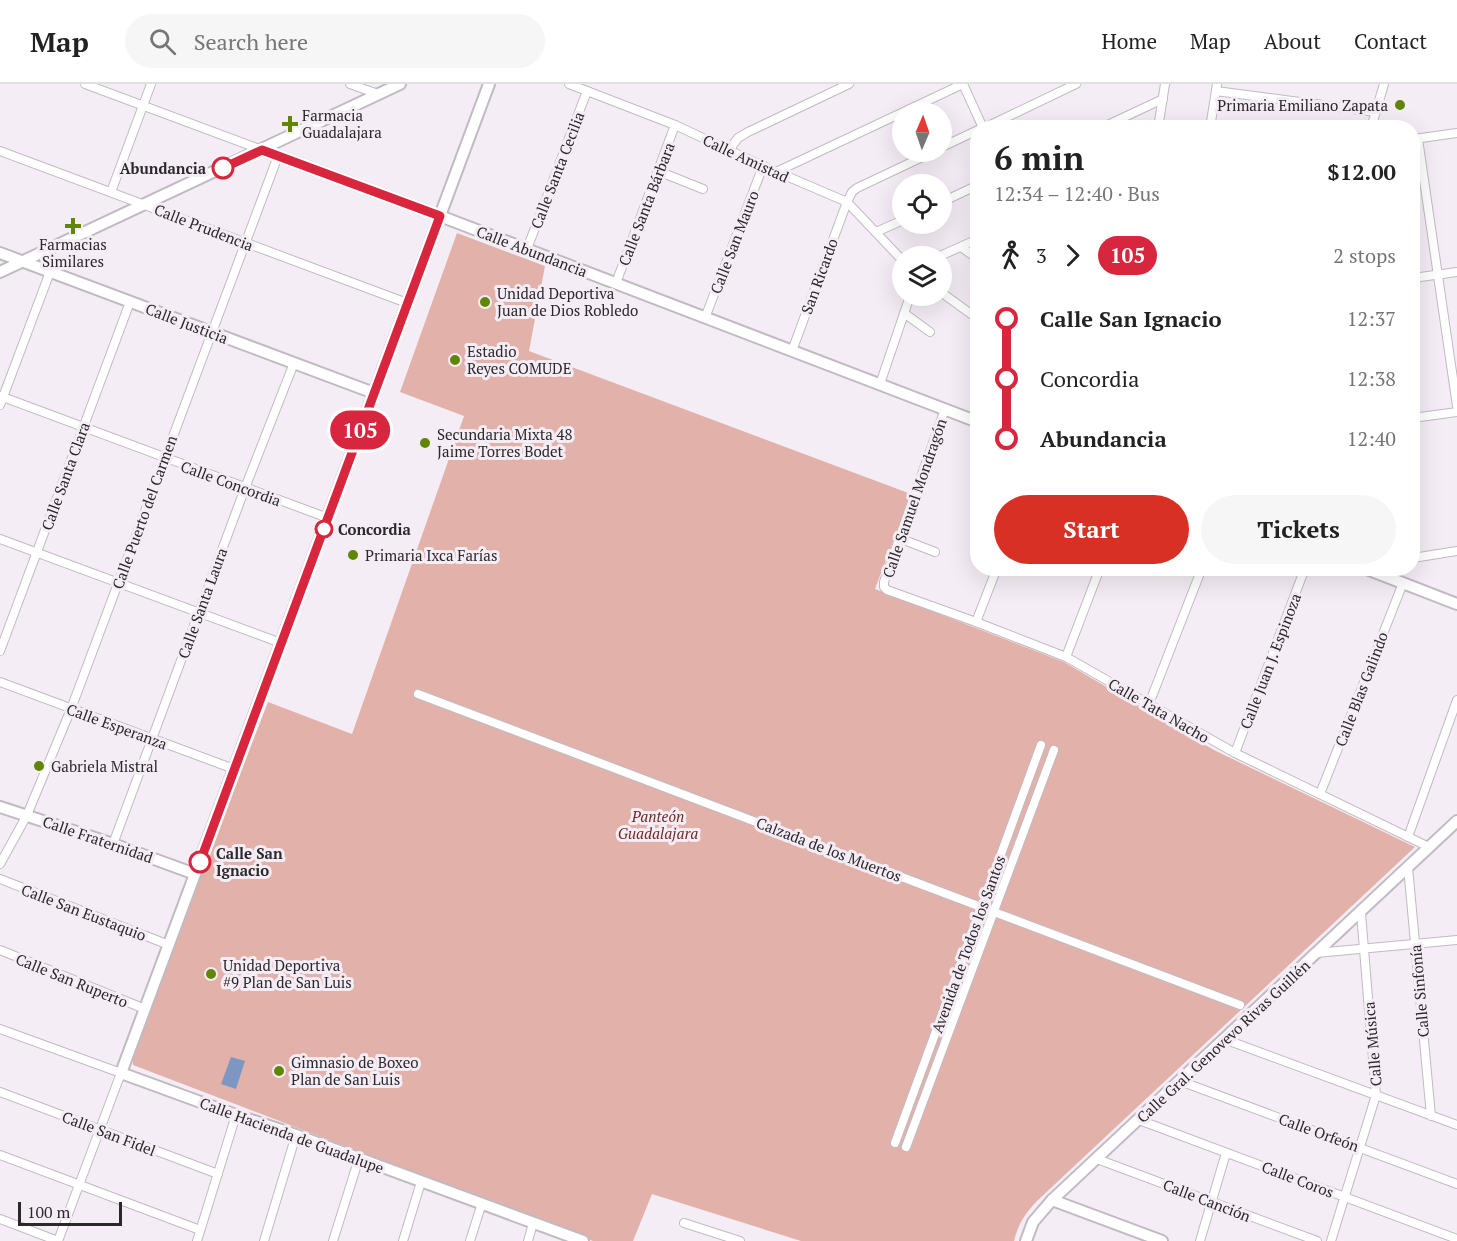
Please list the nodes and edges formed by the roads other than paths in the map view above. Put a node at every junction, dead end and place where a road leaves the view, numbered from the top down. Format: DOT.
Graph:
graph roads {
  1 [pos="85,84"];
  2 [pos="151,84"];
  3 [pos="350,84"];
  4 [pos="400,84"];
  5 [pos="489,84"];
  6 [pos="569,84"];
  7 [pos="849,84"];
  8 [pos="963,84"];
  9 [pos="1076,84"];
  10 [pos="1165,84"];
  11 [pos="1384,84"];
  12 [pos="1216,87"];
  13 [pos="587,91"];
  14 [pos="378,94"];
  15 [pos="1163,99"];
  16 [pos="143,106"];
  17 [pos="1376,112"];
  18 [pos="979,120"];
  19 [pos="1000,120"];
  20 [pos="1118,120"];
  21 [pos="1159,120"];
  22 [pos="1211,120"];
  23 [pos="1374,120"];
  24 [pos="675,125"];
  25 [pos="1457,133"];
  26 [pos="970,134"];
  27 [pos="1420,138"];
  28 [pos="952,142"];
  29 [pos="262,150"];
  30 [pos="729,150"];
  31 [pos="0,151"];
  32 [pos="278,156"];
  33 [pos="912,162"];
  34 [pos="1420,164"];
  35 [pos="763,166"];
  36 [pos="658,171"];
  37 [pos="776,172"];
  38 [pos="703,189"];
  39 [pos="970,189"];
  40 [pos="111,192"];
  41 [pos="952,197"];
  42 [pos="847,202"];
  43 [pos="145,204"];
  44 [pos="440,216"];
  45 [pos="892,225"];
  46 [pos="876,232"];
  47 [pos="245,243"];
  48 [pos="970,243"];
  49 [pos="961,247"];
  50 [pos="527,249"];
  51 [pos="892,249"];
  52 [pos="952,251"];
  53 [pos="0,253"];
  54 [pos="970,253"];
  55 [pos="23,261"];
  56 [pos="0,272"];
  57 [pos="50,272"];
  58 [pos="1457,272"];
  59 [pos="1438,275"];
  60 [pos="1420,277"];
  61 [pos="616,284"];
  62 [pos="952,300"];
  63 [pos="130,302"];
  64 [pos="408,303"];
  65 [pos="906,306"];
  66 [pos="904,313"];
  67 [pos="970,313"];
  68 [pos="705,318"];
  69 [pos="211,332"];
  70 [pos="930,332"];
  71 [pos="792,351"];
  72 [pos="294,363"];
  73 [pos="880,384"];
  74 [pos="374,393"];
  75 [pos="1,400"];
  76 [pos="1457,406"];
  77 [pos="945,409"];
  78 [pos="1457,412"];
  79 [pos="1420,417"];
  80 [pos="970,419"];
  81 [pos="83,428"];
  82 [pos="164,458"];
  83 [pos="245,488"];
  84 [pos="328,518"];
  85 [pos="0,538"];
  86 [pos="899,538"];
  87 [pos="1457,551"];
  88 [pos="37,552"];
  89 [pos="935,552"];
  90 [pos="1420,557"];
  91 [pos="994,576"];
  92 [pos="1097,576"];
  93 [pos="1199,576"];
  94 [pos="1302,576"];
  95 [pos="1389,576"];
  96 [pos="118,582"];
  97 [pos="1402,583"];
  98 [pos="884,587"];
  99 [pos="1457,604"];
  100 [pos="198,612"];
  101 [pos="976,622"];
  102 [pos="281,643"];
  103 [pos="0,651"];
  104 [pos="1066,657"];
  105 [pos="0,682"];
  106 [pos="418,694"];
  107 [pos="1457,700"];
  108 [pos="1149,704"];
  109 [pos="71,709"];
  110 [pos="151,739"];
  111 [pos="1041,746"];
  112 [pos="1054,750"];
  113 [pos="1235,753"];
  114 [pos="234,769"];
  115 [pos="1320,794"];
  116 [pos="0,807"];
  117 [pos="27,815"];
  118 [pos="1457,822"];
  119 [pos="1408,837"];
  120 [pos="113,844"];
  121 [pos="1429,847"];
  122 [pos="0,864"];
  123 [pos="1408,867"];
  124 [pos="195,874"];
  125 [pos="0,879"];
  126 [pos="982,907"];
  127 [pos="993,912"];
  128 [pos="1360,913"];
  129 [pos="1457,940"];
  130 [pos="1415,944"];
  131 [pos="169,945"];
  132 [pos="1364,949"];
  133 [pos="0,950"];
  134 [pos="1316,954"];
  135 [pos="1240,1005"];
  136 [pos="145,1009"];
  137 [pos="0,1029"];
  138 [pos="1224,1039"];
  139 [pos="121,1073"];
  140 [pos="1180,1081"];
  141 [pos="0,1092"];
  142 [pos="1376,1095"];
  143 [pos="236,1115"];
  144 [pos="1431,1116"];
  145 [pos="1139,1119"];
  146 [pos="1457,1125"];
  147 [pos="100,1129"];
  148 [pos="296,1134"];
  149 [pos="895,1143"];
  150 [pos="906,1147"];
  151 [pos="1360,1148"];
  152 [pos="1226,1152"];
  153 [pos="0,1155"];
  154 [pos="358,1158"];
  155 [pos="1097,1158"];
  156 [pos="218,1174"];
  157 [pos="421,1182"];
  158 [pos="1457,1184"];
  159 [pos="79,1185"];
  160 [pos="1344,1197"];
  161 [pos="1052,1200"];
  162 [pos="1212,1202"];
  163 [pos="482,1203"];
  164 [pos="0,1219"];
  165 [pos="533,1223"];
  166 [pos="684,1224"];
  167 [pos="200,1230"];
  168 [pos="1457,1239"];
  169 [pos="58,1241"];
  170 [pos="197,1241"];
  171 [pos="264,1241"];
  172 [pos="333,1241"];
  173 [pos="403,1241"];
  174 [pos="470,1241"];
  175 [pos="528,1241"];
  176 [pos="583,1241"];
  177 [pos="740,1241"];
  178 [pos="1026,1241"];
  179 [pos="1161,1241"];
  180 [pos="1200,1241"];
  181 [pos="1317,1241"];
  182 [pos="1331,1241"];
  1 -- 16 [label="street, Calle Abundancia"];
  2 -- 16 [label="street"];
  3 -- 14 [label="street"];
  4 -- 14 [label="street"];
  5 -- 44 [label="street"];
  6 -- 13 [label="street, Calle Amistad"];
  7 -- 30 [label="street"];
  8 -- 18 [label="street"];
  8 -- 37 [label="street"];
  9 -- 19 [label="street"];
  10 -- 15 [label="street"];
  11 -- 17 [label="street"];
  12 -- 17 [label="street"];
  12 -- 22 [label="street"];
  13 -- 24 [label="street, Calle Amistad"];
  13 -- 50 [label="street, Calle Santa Cecilia"];
  14 -- 29 [label="street"];
  15 -- 20 [label="street"];
  15 -- 21 [label="street"];
  16 -- 29 [label="street, Calle Abundancia"];
  16 -- 40 [label="street"];
  17 -- 23 [label="street"];
  24 -- 30 [label="street, Calle Amistad"];
  24 -- 36 [label="street, Calle Santa Bárbara"];
  25 -- 27 [label="street"];
  26 -- 28 [label="street"];
  29 -- 32 [label="street, Calle Abundancia"];
  29 -- 43 [label="street"];
  30 -- 35 [label="street, Calle Amistad"];
  31 -- 40 [label="street, Calle Prudencia"];
  32 -- 44 [label="street, Calle Abundancia"];
  32 -- 47 [label="street, Calle Puerto del Carmen"];
  33 -- 42 [label="street"];
  34 -- 59 [label="street"];
  35 -- 37 [label="street, Calle Amistad"];
  35 -- 68 [label="street, Calle San Mauro"];
  36 -- 38 [label="street"];
  36 -- 61 [label="street, Calle Santa Bárbara"];
  37 -- 42 [label="street, Calle Amistad"];
  39 -- 41 [label="street"];
  40 -- 43 [label="street, Calle Prudencia"];
  42 -- 46 [label="street, Calle Amistad"];
  42 -- 71 [label="street, San Ricardo"];
  43 -- 47 [label="street, Calle Prudencia"];
  43 -- 55 [label="street"];
  44 -- 50 [label="street, Calle Abundancia"];
  44 -- 64 [label="street"];
  45 -- 46 [label="street"];
  46 -- 51 [label="street, Calle Amistad"];
  47 -- 64 [label="street, Calle Prudencia"];
  47 -- 69 [label="street, Calle Puerto del Carmen"];
  48 -- 49 [label="street"];
  49 -- 52 [label="street"];
  49 -- 54 [label="street"];
  50 -- 61 [label="street, Calle Abundancia"];
  53 -- 55 [label="street, Calle Justicia"];
  55 -- 56 [label="street"];
  55 -- 57 [label="street, Calle Justicia"];
  57 -- 63 [label="street, Calle Justicia"];
  57 -- 75 [label="street"];
  58 -- 59 [label="street"];
  59 -- 60 [label="street"];
  59 -- 76 [label="street"];
  61 -- 68 [label="street, Calle Abundancia"];
  62 -- 67 [label="street"];
  63 -- 69 [label="street, Calle Justicia"];
  63 -- 81 [label="street, Calle Santa Clara"];
  64 -- 74 [label="street"];
  65 -- 66 [label="street"];
  66 -- 70 [label="street"];
  66 -- 73 [label="street"];
  68 -- 71 [label="street, Calle Abundancia"];
  69 -- 72 [label="street, Calle Justicia"];
  69 -- 82 [label="street, Calle Puerto del Carmen"];
  71 -- 73 [label="street, Calle Abundancia"];
  72 -- 74 [label="street, Calle Justicia"];
  72 -- 83 [label="street, Calle Santa Laura"];
  73 -- 77 [label="street, Calle Abundancia"];
  74 -- 84 [label="street"];
  75 -- 81 [label="street, Calle Concordia"];
  77 -- 80 [label="street, Calle Abundancia"];
  77 -- 86 [label="street, Calle Samuel Mondragón"];
  78 -- 79 [label="street"];
  81 -- 82 [label="street, Calle Concordia"];
  81 -- 88 [label="street, Calle Santa Clara"];
  82 -- 83 [label="street, Calle Concordia"];
  82 -- 96 [label="street, Calle Puerto del Carmen"];
  83 -- 84 [label="street, Calle Concordia"];
  83 -- 100 [label="street, Calle Santa Laura"];
  84 -- 102 [label="street"];
  85 -- 88 [label="street"];
  86 -- 89 [label="street"];
  86 -- 98 [label="street, Calle Samuel Mondragón"];
  87 -- 90 [label="street"];
  88 -- 96 [label="street"];
  88 -- 103 [label="street, Calle Santa Clara"];
  91 -- 101 [label="street"];
  92 -- 104 [label="street"];
  93 -- 108 [label="street"];
  94 -- 113 [label="street, Calle Juan J. Espinoza"];
  95 -- 97 [label="street"];
  96 -- 100 [label="street"];
  96 -- 109 [label="street, Calle Puerto del Carmen"];
  97 -- 99 [label="street"];
  97 -- 115 [label="street, Calle Blas Galindo"];
  98 -- 101 [label="street, Calle Tata Nacho"];
  100 -- 102 [label="street"];
  100 -- 110 [label="street, Calle Santa Laura"];
  101 -- 104 [label="street, Calle Tata Nacho"];
  102 -- 114 [label="street"];
  104 -- 108 [label="street, Calle Tata Nacho"];
  105 -- 109 [label="street, Calle Esperanza"];
  106 -- 126 [label="street, Calzada de los Muertos"];
  107 -- 119 [label="street"];
  108 -- 113 [label="street, Calle Tata Nacho"];
  109 -- 110 [label="street, Calle Esperanza"];
  109 -- 117 [label="street, Calle Puerto del Carmen"];
  110 -- 114 [label="street, Calle Esperanza"];
  110 -- 120 [label="street, Calle Santa Laura"];
  111 -- 126 [label="street, Avenida de Todos los Santos"];
  112 -- 127 [label="street, Avenida de Todos los Santos"];
  113 -- 115 [label="street, Calle Tata Nacho"];
  114 -- 124 [label="street"];
  115 -- 119 [label="street, Calle Tata Nacho"];
  116 -- 117 [label="street, Calle Fraternidad"];
  117 -- 120 [label="street, Calle Fraternidad"];
  117 -- 122 [label="street, Calle Puerto del Carmen"];
  118 -- 121 [label="street, Calle Gral. Genovevo Rivas Guillén"];
  119 -- 121 [label="street, Calle Tata Nacho"];
  120 -- 124 [label="street, Calle Fraternidad"];
  121 -- 123 [label="street, Calle Gral. Genovevo Rivas Guillén"];
  123 -- 128 [label="street, Calle Gral. Genovevo Rivas Guillén"];
  123 -- 130 [label="street, Calle Sinfonía"];
  124 -- 131 [label="street"];
  125 -- 131 [label="street, Calle San Eustaquio"];
  126 -- 127 [label="street, Calzada de los Muertos"];
  126 -- 149 [label="street, Avenida de Todos los Santos"];
  127 -- 135 [label="street, Calzada de los Muertos"];
  127 -- 150 [label="street, Avenida de Todos los Santos"];
  128 -- 132 [label="street, Calle Música"];
  128 -- 134 [label="street, Calle Gral. Genovevo Rivas Guillén"];
  129 -- 130 [label="street"];
  130 -- 132 [label="street"];
  130 -- 144 [label="street, Calle Sinfonía"];
  131 -- 136 [label="street"];
  132 -- 134 [label="street"];
  132 -- 142 [label="street, Calle Música"];
  133 -- 136 [label="street, Calle San Ruperto"];
  134 -- 138 [label="street, Calle Gral. Genovevo Rivas Guillén"];
  136 -- 139 [label="street"];
  137 -- 139 [label="street, Calle Hacienda de Guadalupe"];
  138 -- 140 [label="street, Calle Gral. Genovevo Rivas Guillén"];
  138 -- 142 [label="street"];
  139 -- 143 [label="street, Calle Hacienda de Guadalupe"];
  139 -- 147 [label="street"];
  140 -- 145 [label="street, Calle Gral. Genovevo Rivas Guillén"];
  140 -- 151 [label="street, Calle Orfeón"];
  141 -- 147 [label="street, Calle San Fidel"];
  142 -- 144 [label="street"];
  142 -- 151 [label="street, Calle Música"];
  143 -- 148 [label="street, Calle Hacienda de Guadalupe"];
  143 -- 156 [label="street"];
  144 -- 146 [label="street"];
  145 -- 152 [label="street, Calle Coros"];
  145 -- 155 [label="street, Calle Gral. Genovevo Rivas Guillén"];
  147 -- 156 [label="street, Calle San Fidel"];
  147 -- 159 [label="street"];
  148 -- 154 [label="street, Calle Hacienda de Guadalupe"];
  148 -- 171 [label="street"];
  151 -- 158 [label="street, Calle Orfeón"];
  151 -- 160 [label="street, Calle Música"];
  152 -- 160 [label="street, Calle Coros"];
  152 -- 162 [label="street"];
  153 -- 159 [label="street"];
  154 -- 157 [label="street, Calle Hacienda de Guadalupe"];
  154 -- 172 [label="street"];
  155 -- 161 [label="street, Calle Gral. Genovevo Rivas Guillén"];
  155 -- 162 [label="street, Calle Canción"];
  156 -- 167 [label="street"];
  157 -- 163 [label="street, Calle Hacienda de Guadalupe"];
  157 -- 173 [label="street"];
  159 -- 167 [label="street"];
  159 -- 169 [label="street"];
  160 -- 168 [label="street, Calle Coros"];
  160 -- 182 [label="street, Calle Música"];
  161 -- 178 [label="street, Calle Gral. Genovevo Rivas Guillén"];
  161 -- 179 [label="street"];
  162 -- 180 [label="street"];
  162 -- 181 [label="street, Calle Canción"];
  163 -- 165 [label="street, Calle Hacienda de Guadalupe"];
  163 -- 174 [label="street"];
  164 -- 169 [label="street"];
  165 -- 175 [label="street"];
  165 -- 176 [label="street, Calle Hacienda de Guadalupe"];
  166 -- 177 [label="street"];
  167 -- 170 [label="street"];
}
